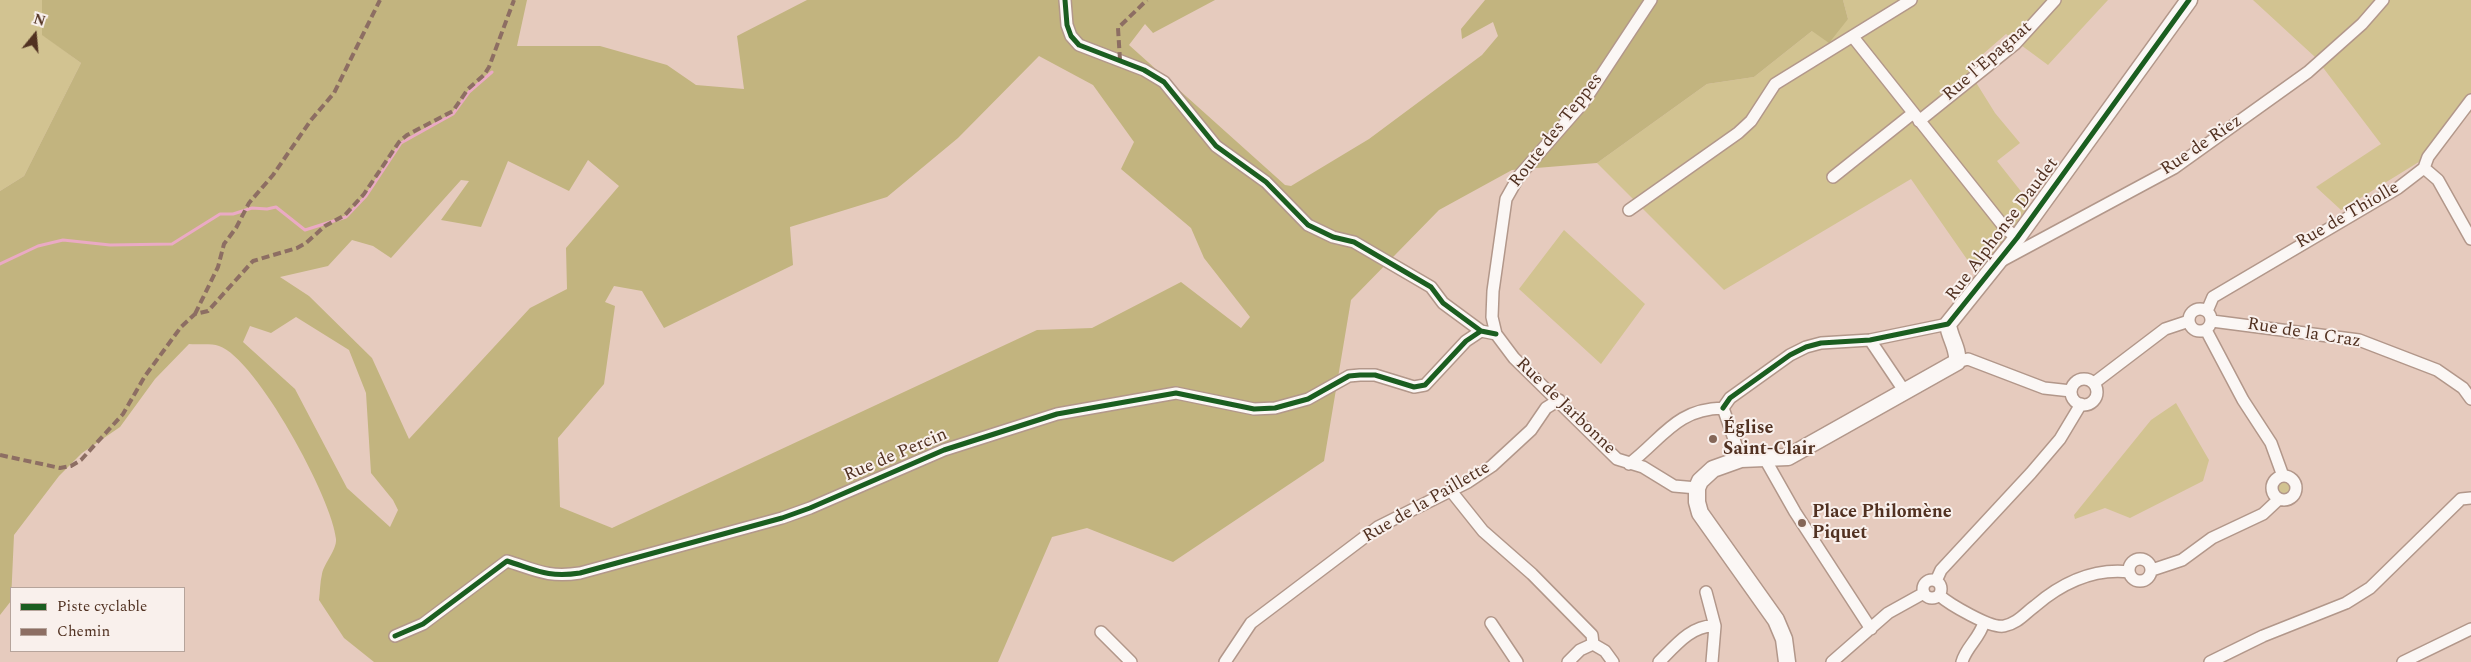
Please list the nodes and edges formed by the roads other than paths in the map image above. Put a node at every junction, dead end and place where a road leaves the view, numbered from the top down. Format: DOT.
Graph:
graph roads {
  1 [pos="1065,0"];
  2 [pos="1651,0"];
  3 [pos="1911,0"];
  4 [pos="2055,0"];
  5 [pos="2189,0"];
  6 [pos="2383,0"];
  7 [pos="1853,38"];
  8 [pos="2471,100"];
  9 [pos="1915,117"];
  10 [pos="2424,168"];
  11 [pos="1833,176"];
  12 [pos="1629,210"];
  13 [pos="2017,238"];
  14 [pos="2471,239"];
  15 [pos="1999,262"];
  16 [pos="2208,320"];
  17 [pos="2189,321"];
  18 [pos="1948,324"];
  19 [pos="1481,332"];
  20 [pos="1496,334"];
  21 [pos="1870,340"];
  22 [pos="1957,362"];
  23 [pos="2094,383"];
  24 [pos="2071,391"];
  25 [pos="1905,392"];
  26 [pos="2471,399"];
  27 [pos="1559,400"];
  28 [pos="2081,404"];
  29 [pos="1723,408"];
  30 [pos="1765,459"];
  31 [pos="1740,460"];
  32 [pos="1629,464"];
  33 [pos="2283,476"];
  34 [pos="1697,488"];
  35 [pos="1451,490"];
  36 [pos="2471,498"];
  37 [pos="2279,499"];
  38 [pos="1936,581"];
  39 [pos="1706,592"];
  40 [pos="1924,594"];
  41 [pos="1939,595"];
  42 [pos="1984,622"];
  43 [pos="1492,623"];
  44 [pos="1715,626"];
  45 [pos="1871,629"];
  46 [pos="2471,630"];
  47 [pos="1101,632"];
  48 [pos="395,636"];
  49 [pos="1593,644"];
  50 [pos="1131,662"];
  51 [pos="1225,662"];
  52 [pos="1517,662"];
  53 [pos="1568,662"];
  54 [pos="1613,662"];
  55 [pos="1659,662"];
  56 [pos="1712,662"];
  57 [pos="1787,662"];
  58 [pos="1832,662"];
  59 [pos="1962,662"];
  60 [pos="2210,662"];
  61 [pos="2403,662"];
  1 -- 19 [label="street"];
  2 -- 20 [label="street, Route des Teppes"];
  3 -- 7 [label="street"];
  4 -- 9 [label="street, Rue l'Epagnat"];
  5 -- 13 [label="street, Rue Alphonse Daudet"];
  6 -- 15 [label="street, Rue de Riez"];
  7 -- 9 [label="street"];
  7 -- 12 [label="street"];
  8 -- 10 [label="street, Rue de Thiolle"];
  9 -- 11 [label="street, Rue l'Epagnat"];
  9 -- 13 [label="street"];
  10 -- 14 [label="street"];
  10 -- 16 [label="street, Rue de Thiolle"];
  13 -- 15 [label="street, Rue Alphonse Daudet"];
  15 -- 18 [label="street, Rue Alphonse Daudet"];
  16 -- 17 [label="street"];
  16 -- 17 [label="street"];
  16 -- 26 [label="street, Rue de la Craz"];
  16 -- 33 [label="street"];
  17 -- 23 [label="street"];
  18 -- 21 [label="street, Rue Alphonse Daudet"];
  18 -- 22 [label="street, Rue Alphonse Daudet"];
  19 -- 20 [label="street"];
  19 -- 48 [label="street, Rue de Percin"];
  20 -- 27 [label="street, Rue de Jarbonne"];
  21 -- 25 [label="street"];
  21 -- 29 [label="street, Rue Alphonse Daudet"];
  22 -- 24 [label="street"];
  22 -- 25 [label="street"];
  23 -- 24 [label="street"];
  23 -- 28 [label="street"];
  24 -- 28 [label="street"];
  25 -- 30 [label="street"];
  27 -- 32 [label="street, Rue de Jarbonne"];
  27 -- 35 [label="street, Rue de la Paillette"];
  28 -- 38 [label="street"];
  29 -- 31 [label="street"];
  29 -- 32 [label="street"];
  30 -- 31 [label="street"];
  30 -- 45 [label="street"];
  31 -- 34 [label="street"];
  32 -- 34 [label="street, Rue de Jarbonne"];
  33 -- 37 [label="street"];
  33 -- 37 [label="street"];
  34 -- 57 [label="street"];
  35 -- 49 [label="street"];
  35 -- 51 [label="street, Rue de la Paillette"];
  36 -- 60 [label="street"];
  37 -- 42 [label="street"];
  38 -- 40 [label="street"];
  38 -- 41 [label="street"];
  39 -- 44 [label="street"];
  40 -- 41 [label="street"];
  40 -- 45 [label="street"];
  41 -- 42 [label="street"];
  42 -- 59 [label="street"];
  43 -- 52 [label="street"];
  44 -- 55 [label="street"];
  44 -- 56 [label="street"];
  45 -- 58 [label="street"];
  46 -- 61 [label="street"];
  47 -- 50 [label="street"];
  49 -- 53 [label="street"];
  49 -- 54 [label="street"];
}
